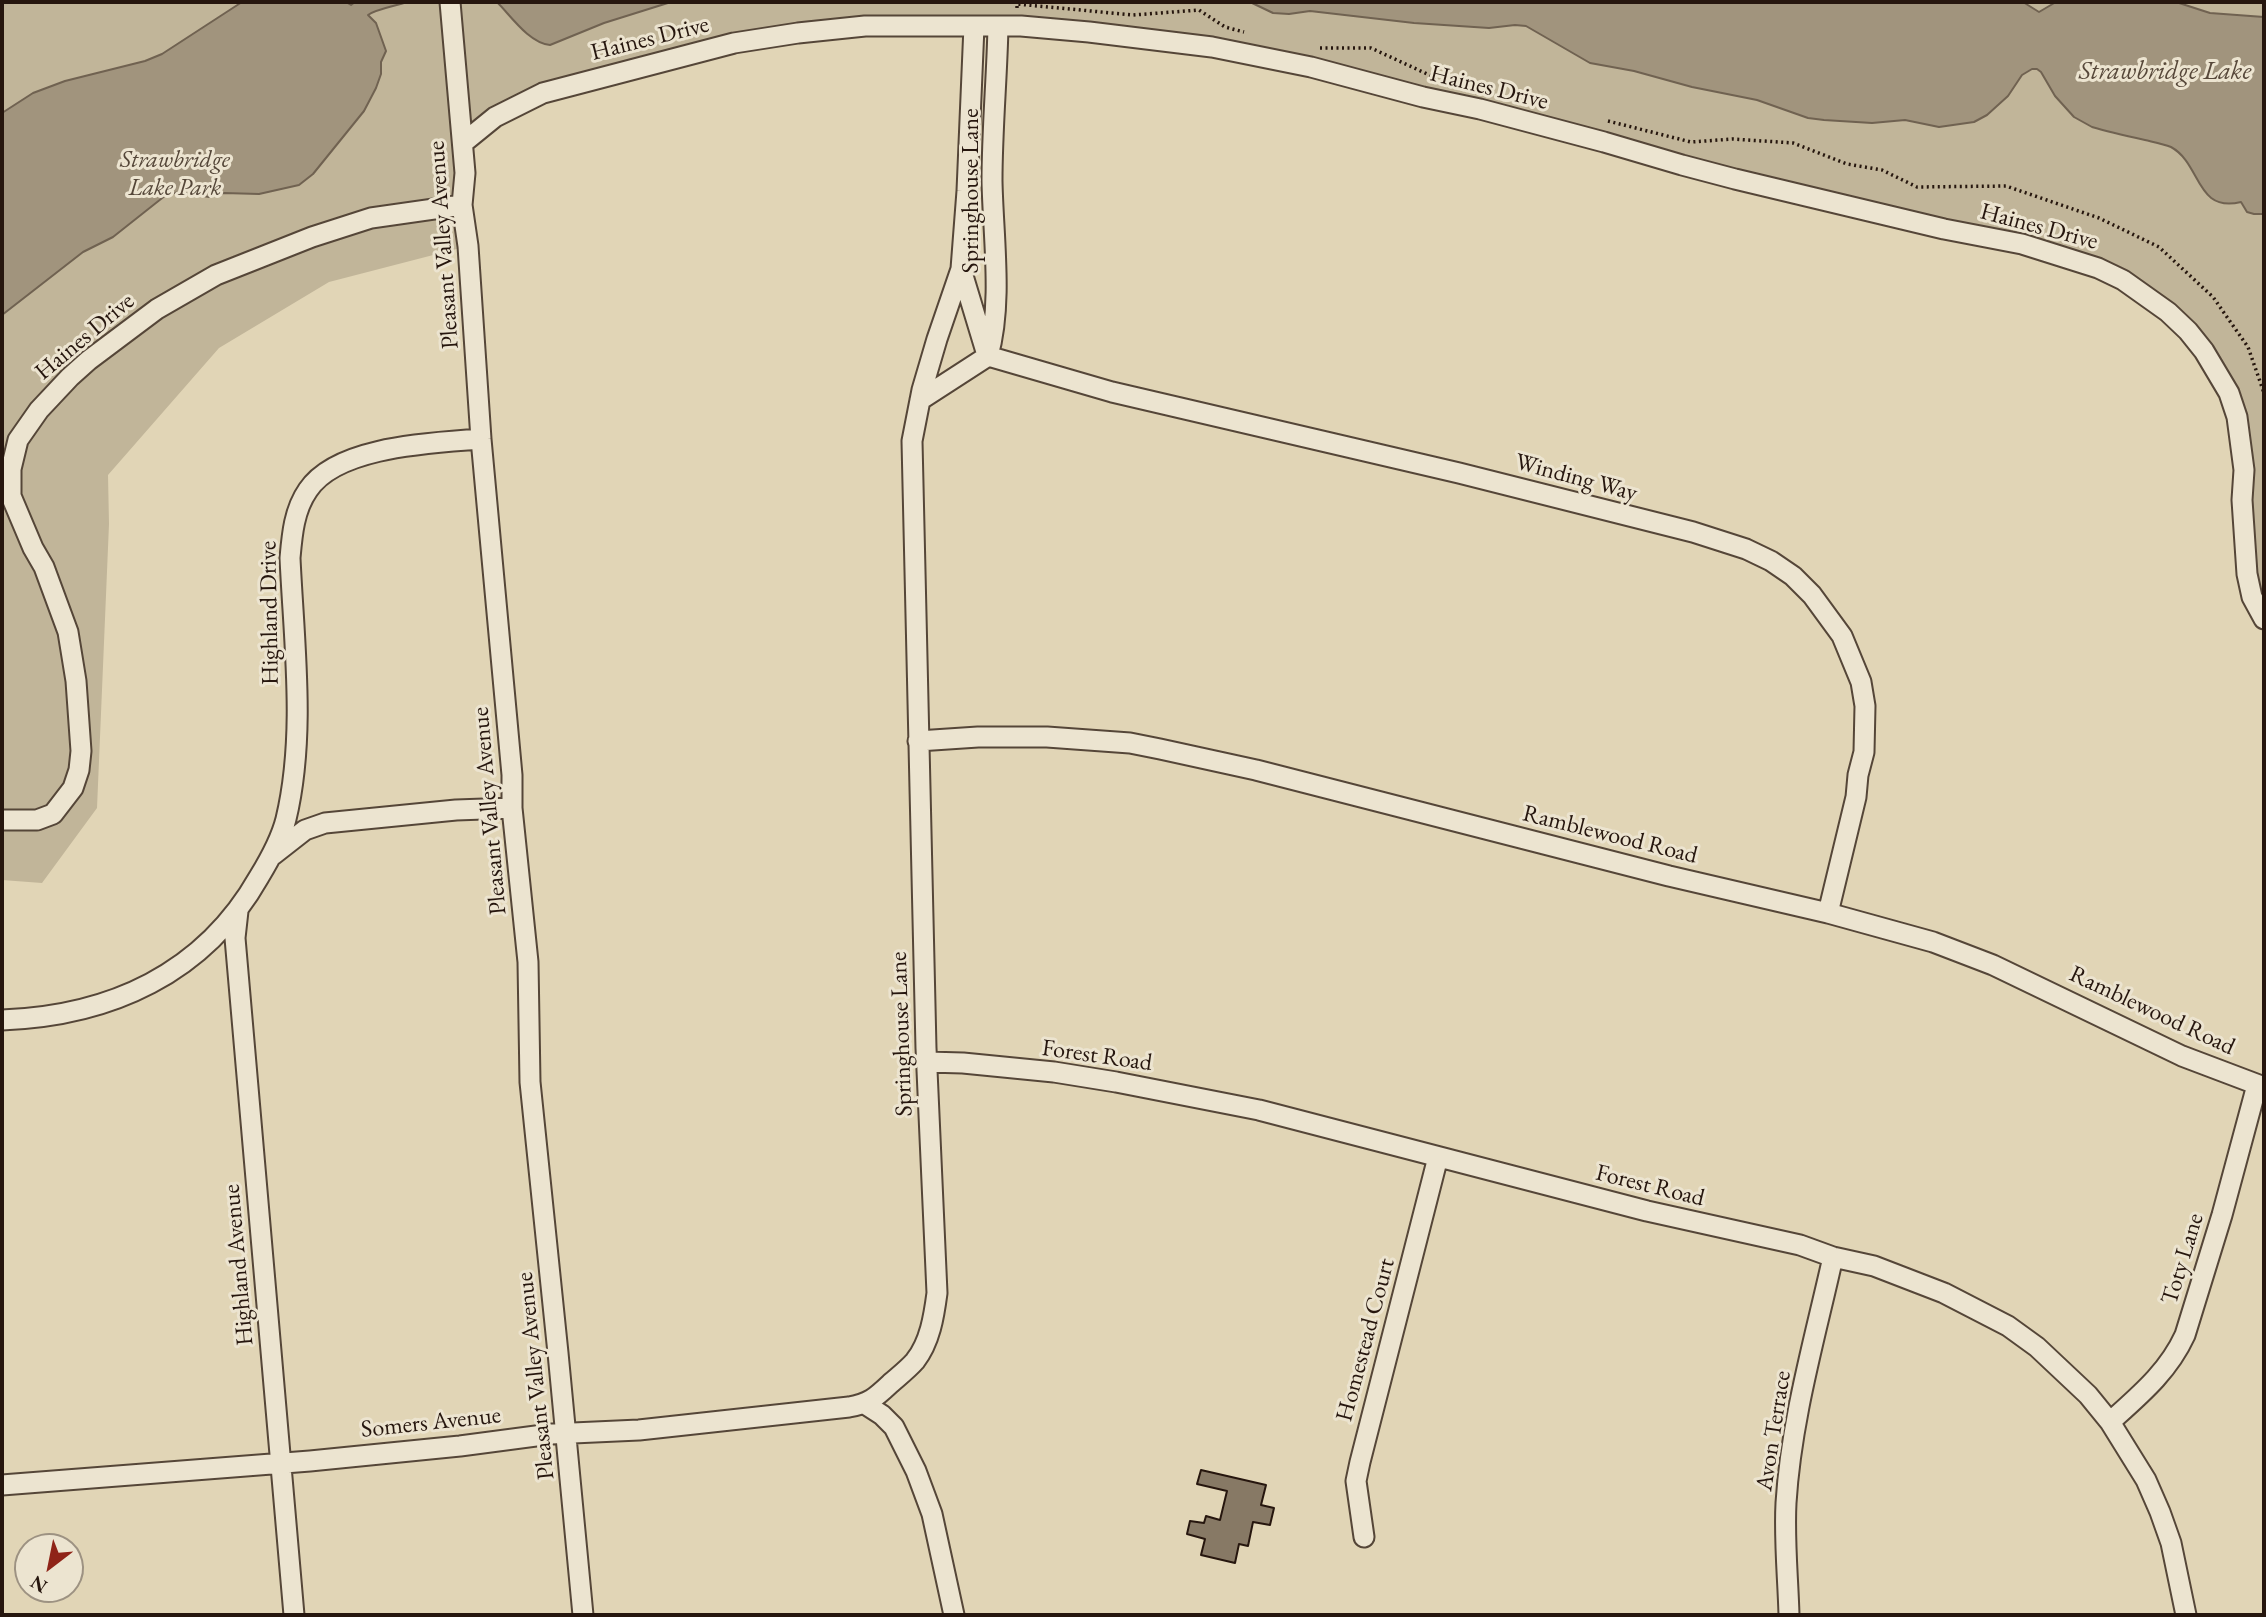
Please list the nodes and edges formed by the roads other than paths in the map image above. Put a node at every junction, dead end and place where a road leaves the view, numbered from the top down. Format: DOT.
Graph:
graph roads {
  1 [pos="450,2"];
  2 [pos="974,26"];
  3 [pos="1007,26"];
  4 [pos="463,143"];
  5 [pos="462,205"];
  6 [pos="961,269"];
  7 [pos="988,356"];
  8 [pos="919,400"];
  9 [pos="481,439"];
  10 [pos="2264,619"];
  11 [pos="918,741"];
  12 [pos="512,808"];
  13 [pos="2,820"];
  14 [pos="272,855"];
  15 [pos="238,911"];
  16 [pos="1828,913"];
  17 [pos="2,1020"];
  18 [pos="927,1062"];
  19 [pos="2261,1086"];
  20 [pos="1438,1157"];
  21 [pos="1833,1257"];
  22 [pos="865,1404"];
  23 [pos="2110,1422"];
  24 [pos="566,1433"];
  25 [pos="281,1463"];
  26 [pos="2,1485"];
  27 [pos="1364,1537"];
  28 [pos="294,1615"];
  29 [pos="583,1615"];
  30 [pos="954,1615"];
  31 [pos="1789,1615"];
  32 [pos="2186,1615"];
  1 -- 4 [label="street, Pleasant Valley Avenue"];
  2 -- 3 [label="street, Haines Drive"];
  2 -- 4 [label="street, Haines Drive"];
  2 -- 6 [label="street, Springhouse Lane"];
  3 -- 7 [label="street, Springhouse Lane"];
  3 -- 10 [label="street, Haines Drive"];
  4 -- 5 [label="street, Pleasant Valley Avenue"];
  5 -- 9 [label="street, Pleasant Valley Avenue"];
  5 -- 13 [label="street, Haines Drive"];
  6 -- 7 [label="street, Springhouse Lane"];
  6 -- 8 [label="street, Springhouse Lane"];
  7 -- 8 [label="street"];
  7 -- 16 [label="street, Winding Way"];
  8 -- 11 [label="street, Springhouse Lane"];
  9 -- 12 [label="street, Pleasant Valley Avenue"];
  9 -- 14 [label="street, Highland Drive"];
  11 -- 16 [label="street, Ramblewood Road"];
  11 -- 18 [label="street, Springhouse Lane"];
  12 -- 14 [label="street"];
  12 -- 24 [label="street, Pleasant Valley Avenue"];
  14 -- 15 [label="street, Highland Drive"];
  15 -- 17 [label="street"];
  15 -- 25 [label="street, Highland Avenue"];
  16 -- 19 [label="street, Ramblewood Road"];
  18 -- 20 [label="street, Forest Road"];
  18 -- 22 [label="street, Springhouse Lane"];
  19 -- 23 [label="street, Toty Lane"];
  20 -- 21 [label="street, Forest Road"];
  20 -- 27 [label="street, Homestead Court"];
  21 -- 23 [label="street, Forest Road"];
  21 -- 31 [label="street, Avon Terrace"];
  22 -- 24 [label="street, Somers Avenue"];
  22 -- 30 [label="street"];
  23 -- 32 [label="street, Forest Road"];
  24 -- 25 [label="street, Somers Avenue"];
  24 -- 29 [label="street, Pleasant Valley Avenue"];
  25 -- 26 [label="street, Somers Avenue"];
  25 -- 28 [label="street, Highland Avenue"];
}
